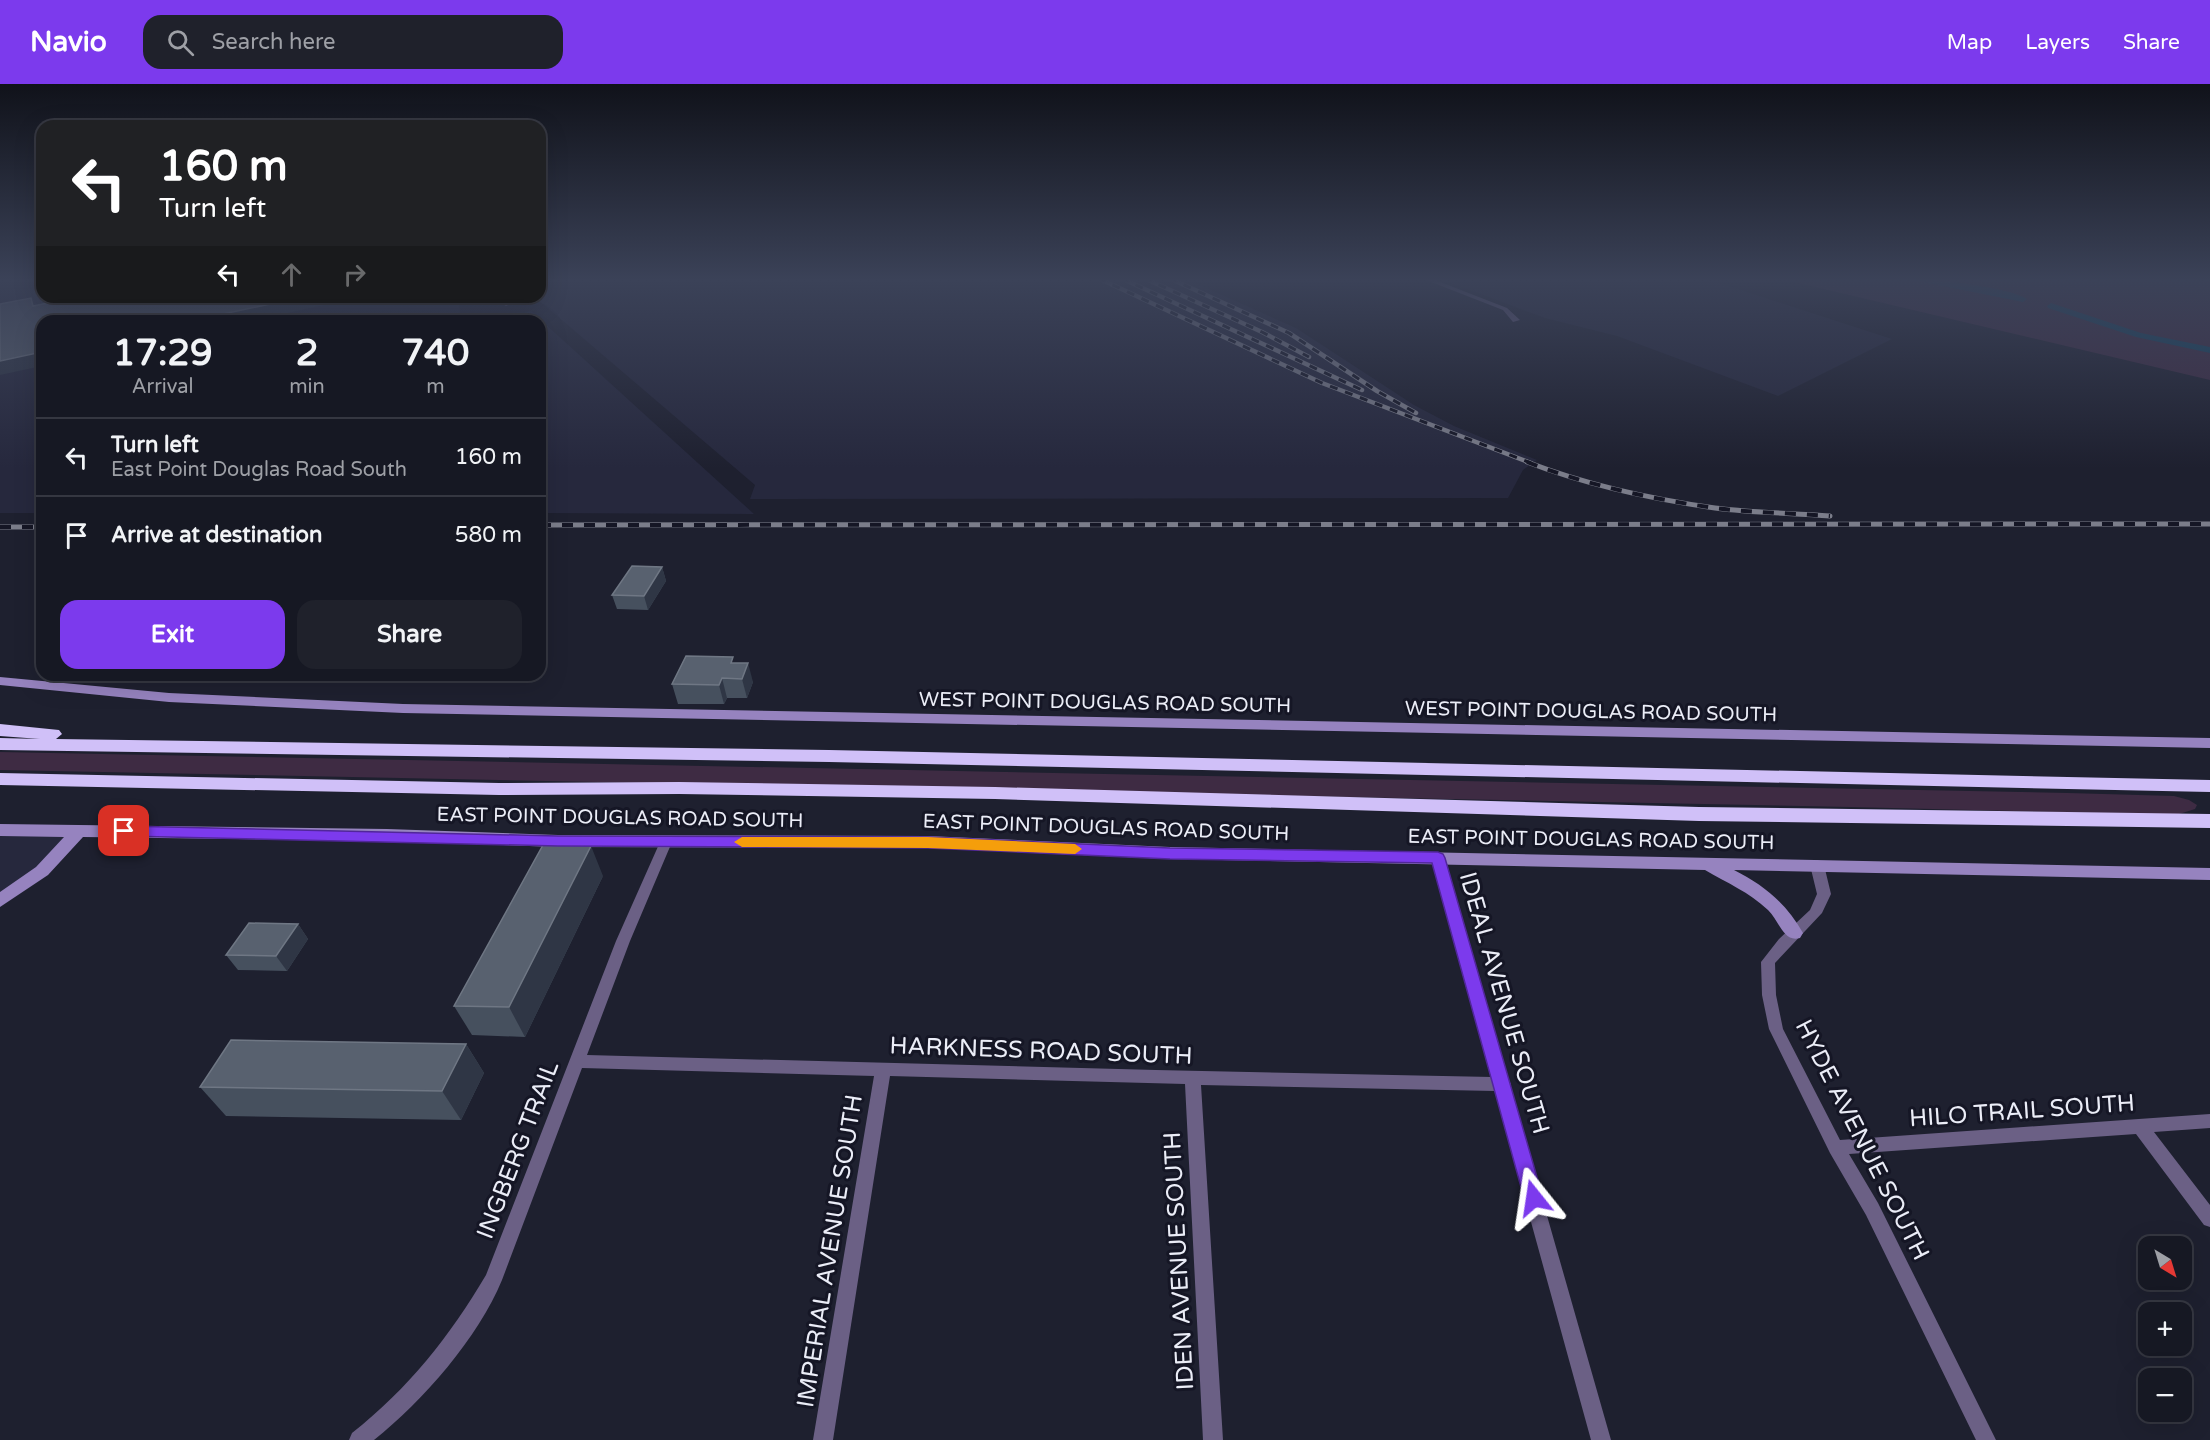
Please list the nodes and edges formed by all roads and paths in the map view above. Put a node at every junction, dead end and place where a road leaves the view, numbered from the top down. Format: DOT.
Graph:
graph roads {
  1 [pos="0,681"];
  2 [pos="0,730"];
  3 [pos="2210,743"];
  4 [pos="0,744"];
  5 [pos="231,747"];
  6 [pos="4,780"];
  7 [pos="2210,786"];
  8 [pos="2210,821"];
  9 [pos="0,830"];
  10 [pos="80,830"];
  11 [pos="666,842"];
  12 [pos="1438,858"];
  13 [pos="1705,863"];
  14 [pos="1817,865"];
  15 [pos="2210,874"];
  16 [pos="0,901"];
  17 [pos="1794,933"];
  18 [pos="579,1061"];
  19 [pos="883,1069"];
  20 [pos="1193,1080"];
  21 [pos="1503,1084"];
  22 [pos="2210,1121"];
  23 [pos="2140,1126"];
  24 [pos="1836,1148"];
  25 [pos="2210,1219"];
  26 [pos="359,1440"];
  27 [pos="823,1440"];
  28 [pos="1213,1440"];
  29 [pos="1601,1440"];
  30 [pos="1986,1440"];
  1 -- 3 [label="street, WEST POINT DOUGLAS ROAD SOUTH"];
  2 -- 5 [label="highway"];
  4 -- 5 [label="highway"];
  5 -- 7 [label="highway"];
  6 -- 8 [label="highway"];
  9 -- 10 [label="street, EAST POINT DOUGLAS ROAD SOUTH"];
  10 -- 11 [label="street, EAST POINT DOUGLAS ROAD SOUTH"];
  10 -- 16 [label="street"];
  11 -- 12 [label="street, EAST POINT DOUGLAS ROAD SOUTH"];
  11 -- 18 [label="street, INGBERG TRAIL"];
  12 -- 13 [label="street, EAST POINT DOUGLAS ROAD SOUTH"];
  12 -- 21 [label="street, IDEAL AVENUE SOUTH"];
  13 -- 14 [label="street, EAST POINT DOUGLAS ROAD SOUTH"];
  13 -- 17 [label="street"];
  14 -- 15 [label="street, EAST POINT DOUGLAS ROAD SOUTH"];
  14 -- 17 [label="street, HYDE AVENUE SOUTH"];
  17 -- 24 [label="street, HYDE AVENUE SOUTH"];
  18 -- 19 [label="street, HARKNESS ROAD SOUTH"];
  18 -- 26 [label="street, INGBERG TRAIL"];
  19 -- 20 [label="street, HARKNESS ROAD SOUTH"];
  19 -- 27 [label="street, IMPERIAL AVENUE SOUTH"];
  20 -- 21 [label="street, HARKNESS ROAD SOUTH"];
  20 -- 28 [label="street, IDEN AVENUE SOUTH"];
  21 -- 29 [label="street, IDEAL AVENUE SOUTH"];
  22 -- 23 [label="street, HILO TRAIL SOUTH"];
  23 -- 24 [label="street, HILO TRAIL SOUTH"];
  23 -- 25 [label="street"];
  24 -- 30 [label="street, HYDE AVENUE SOUTH"];
}
